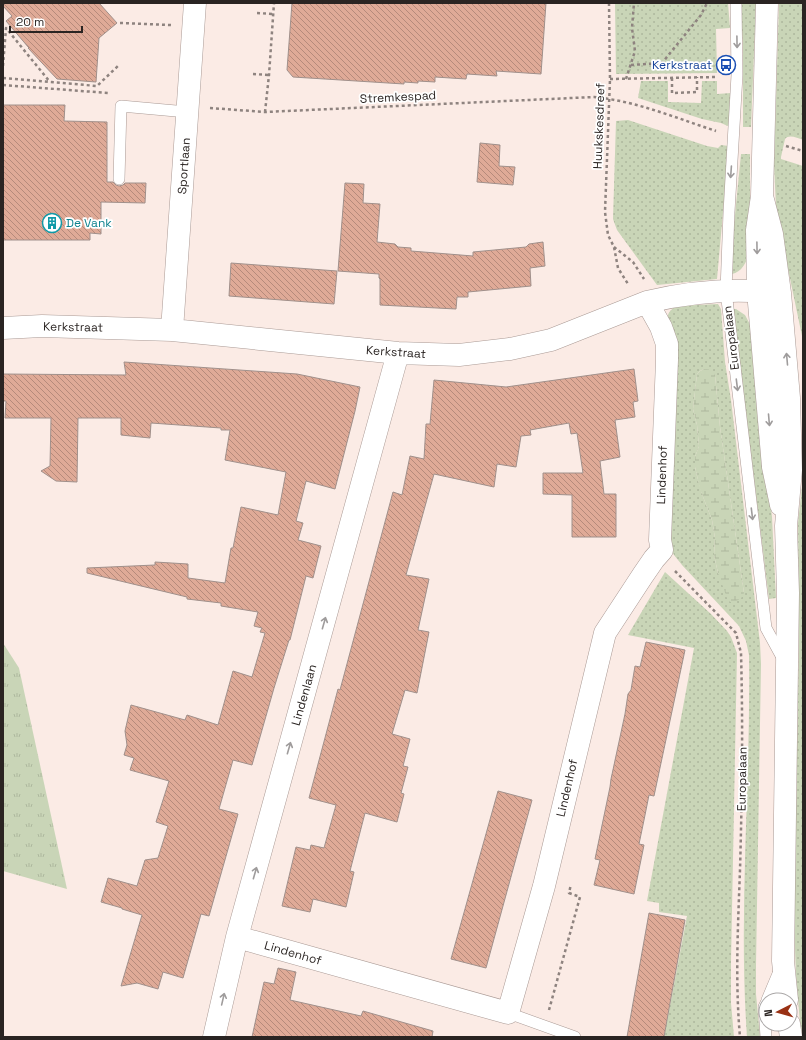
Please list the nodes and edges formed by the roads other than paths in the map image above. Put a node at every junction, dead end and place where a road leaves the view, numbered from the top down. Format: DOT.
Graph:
graph roads {
  1 [pos="195,3"];
  2 [pos="736,3"];
  3 [pos="768,3"];
  4 [pos="188,110"];
  5 [pos="120,179"];
  6 [pos="762,196"];
  7 [pos="758,291"];
  8 [pos="726,292"];
  9 [pos="780,293"];
  10 [pos="647,302"];
  11 [pos="3,328"];
  12 [pos="172,330"];
  13 [pos="398,353"];
  14 [pos="786,526"];
  15 [pos="787,666"];
  16 [pos="237,937"];
  17 [pos="783,961"];
  18 [pos="770,992"];
  19 [pos="786,992"];
  20 [pos="508,1013"];
  21 [pos="214,1037"];
  22 [pos="575,1037"];
  1 -- 4 [label="street, Sportlaan"];
  2 -- 8 [label="lane, Europalaan, one-way"];
  3 -- 6 [label="street, Europalaan"];
  4 -- 5 [label="lane"];
  4 -- 12 [label="street, Sportlaan"];
  6 -- 7 [label="street, Europalaan, one-way"];
  6 -- 9 [label="street, Europalaan"];
  7 -- 8 [label="street, Kerkstraat"];
  7 -- 9 [label="street, Kerkstraat"];
  7 -- 14 [label="street, Europalaan, one-way"];
  8 -- 10 [label="street, Kerkstraat"];
  8 -- 15 [label="lane, Europalaan, one-way"];
  14 -- 9 [label="street, Europalaan, one-way"];
  10 -- 13 [label="street, Kerkstraat"];
  10 -- 20 [label="street, Lindenhof"];
  11 -- 12 [label="street, Kerkstraat"];
  12 -- 13 [label="street, Kerkstraat"];
  16 -- 13 [label="street, Lindenlaan, one-way"];
  14 -- 15 [label="street, Europalaan"];
  15 -- 17 [label="street, Europalaan"];
  16 -- 20 [label="street, Lindenhof"];
  21 -- 16 [label="street, Lindenlaan, one-way"];
  17 -- 18 [label="lane"];
  17 -- 19 [label="street, Europalaan"];
  20 -- 22 [label="lane"];
}
